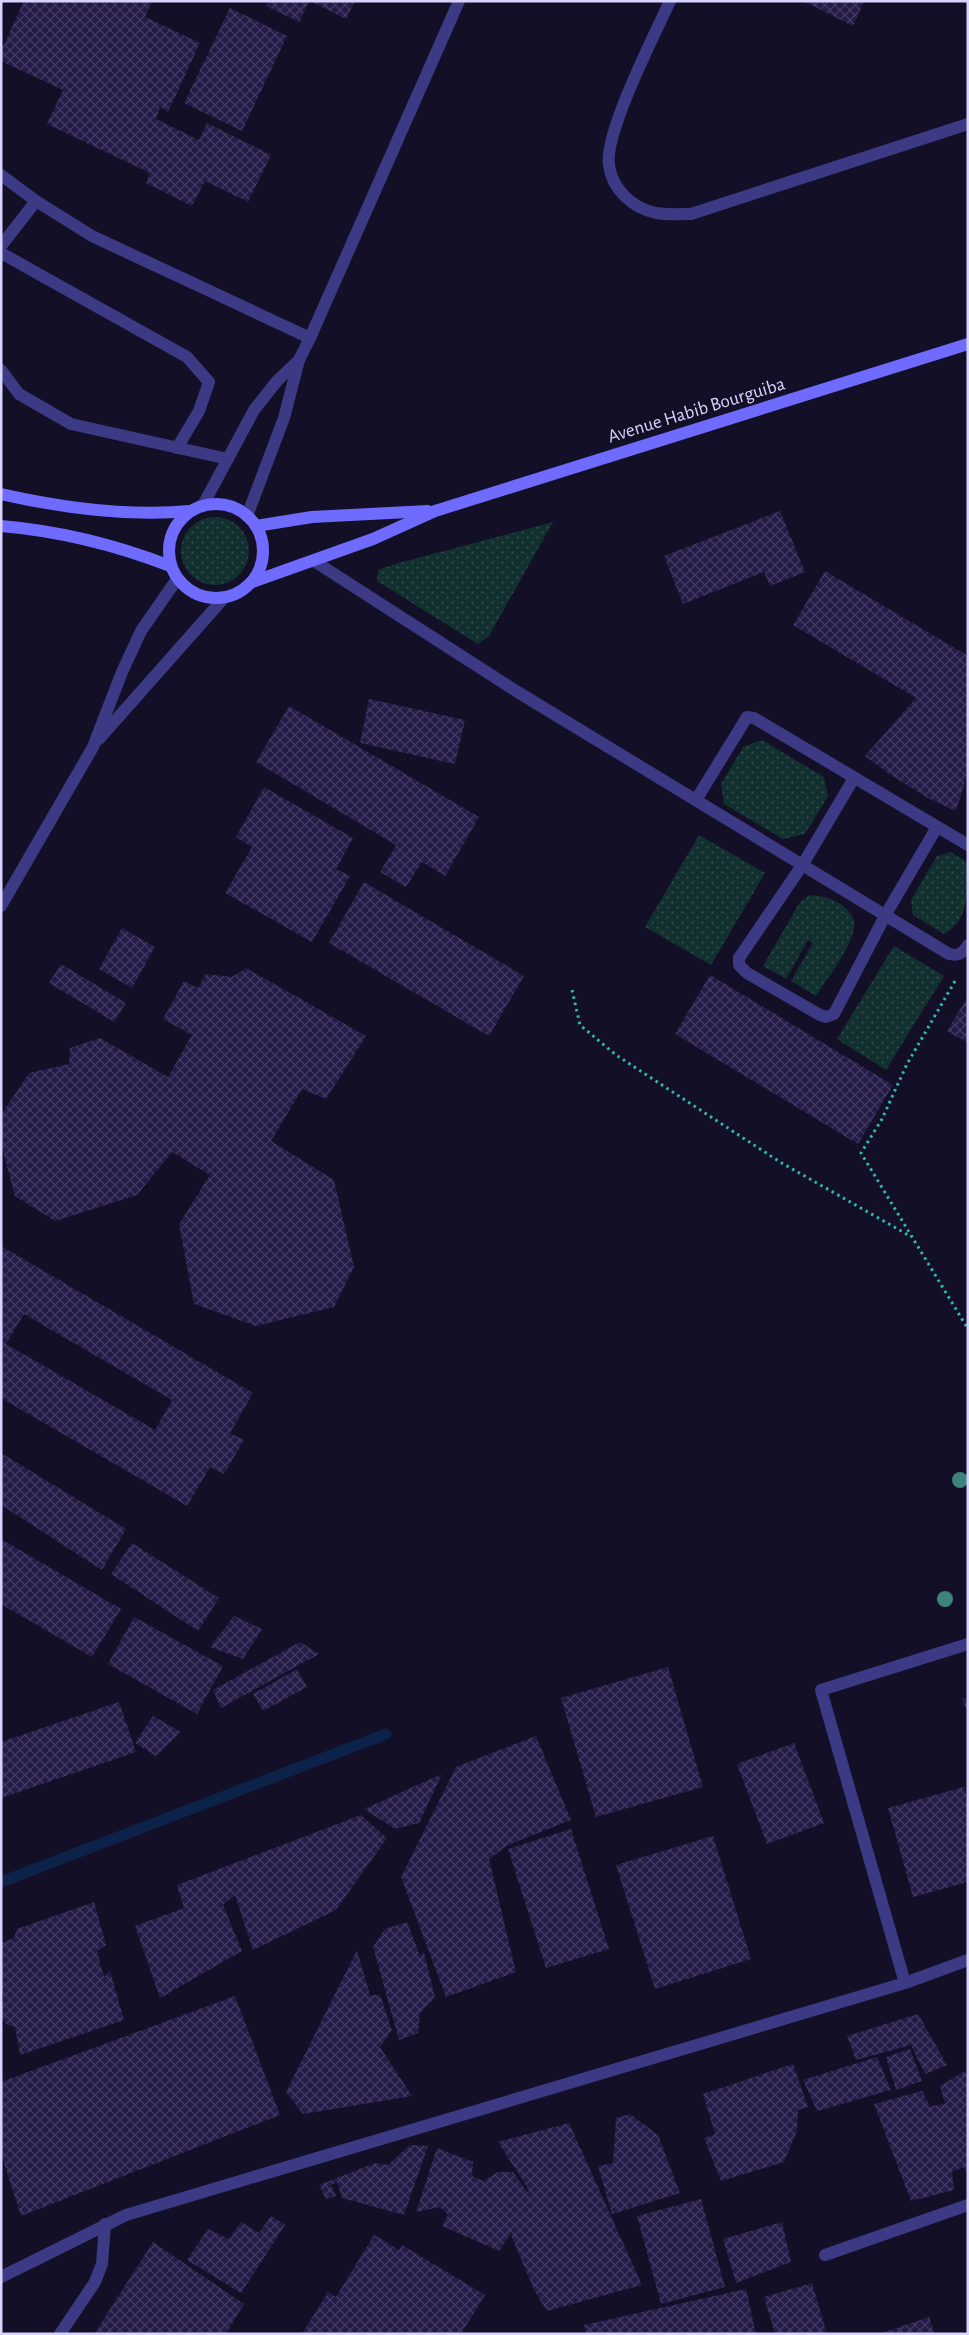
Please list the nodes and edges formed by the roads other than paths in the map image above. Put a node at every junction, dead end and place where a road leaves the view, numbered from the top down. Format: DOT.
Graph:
graph roads {
  1 [pos="459,1"];
  2 [pos="670,1"];
  3 [pos="968,124"];
  4 [pos="1,175"];
  5 [pos="36,201"];
  6 [pos="1,246"];
  7 [pos="1,253"];
  8 [pos="310,338"];
  9 [pos="968,344"];
  10 [pos="299,360"];
  11 [pos="1,370"];
  12 [pos="177,448"];
  13 [pos="228,459"];
  14 [pos="1,494"];
  15 [pos="203,505"];
  16 [pos="435,510"];
  17 [pos="190,511"];
  18 [pos="247,516"];
  19 [pos="1,526"];
  20 [pos="256,526"];
  21 [pos="314,561"];
  22 [pos="170,566"];
  23 [pos="177,580"];
  24 [pos="252,582"];
  25 [pos="223,599"];
  26 [pos="93,746"];
  27 [pos="854,778"];
  28 [pos="696,800"];
  29 [pos="937,827"];
  30 [pos="968,845"];
  31 [pos="803,864"];
  32 [pos="1,906"];
  33 [pos="886,914"];
  34 [pos="968,945"];
  35 [pos="968,1644"];
  36 [pos="968,1960"];
  37 [pos="905,1983"];
  38 [pos="968,2205"];
  39 [pos="104,2224"];
  40 [pos="825,2255"];
  41 [pos="1,2277"];
  42 [pos="60,2334"];
  1 -- 8 [label="street"];
  2 -- 3 [label="street"];
  4 -- 5 [label="street"];
  5 -- 6 [label="street"];
  5 -- 8 [label="street"];
  7 -- 12 [label="street"];
  8 -- 10 [label="street"];
  9 -- 16 [label="main road, Avenue Habib Bourguiba"];
  10 -- 13 [label="street"];
  10 -- 18 [label="street"];
  11 -- 12 [label="street"];
  12 -- 13 [label="street"];
  13 -- 15 [label="street"];
  14 -- 17 [label="main road"];
  15 -- 17 [label="main road"];
  15 -- 18 [label="main road"];
  16 -- 20 [label="main road"];
  16 -- 21 [label="main road"];
  17 -- 22 [label="main road"];
  18 -- 20 [label="main road"];
  19 -- 22 [label="main road"];
  20 -- 24 [label="main road"];
  21 -- 24 [label="main road"];
  21 -- 28 [label="street"];
  22 -- 23 [label="main road"];
  23 -- 25 [label="main road"];
  23 -- 26 [label="street"];
  24 -- 25 [label="main road"];
  25 -- 26 [label="street"];
  26 -- 32 [label="street"];
  27 -- 28 [label="street"];
  27 -- 29 [label="street"];
  27 -- 31 [label="street"];
  28 -- 31 [label="street"];
  29 -- 30 [label="street"];
  29 -- 33 [label="street"];
  31 -- 33 [label="street"];
  31 -- 33 [label="street"];
  33 -- 34 [label="street"];
  35 -- 37 [label="street"];
  36 -- 37 [label="street"];
  37 -- 39 [label="street"];
  38 -- 40 [label="street"];
  39 -- 41 [label="street"];
  39 -- 42 [label="street"];
}
